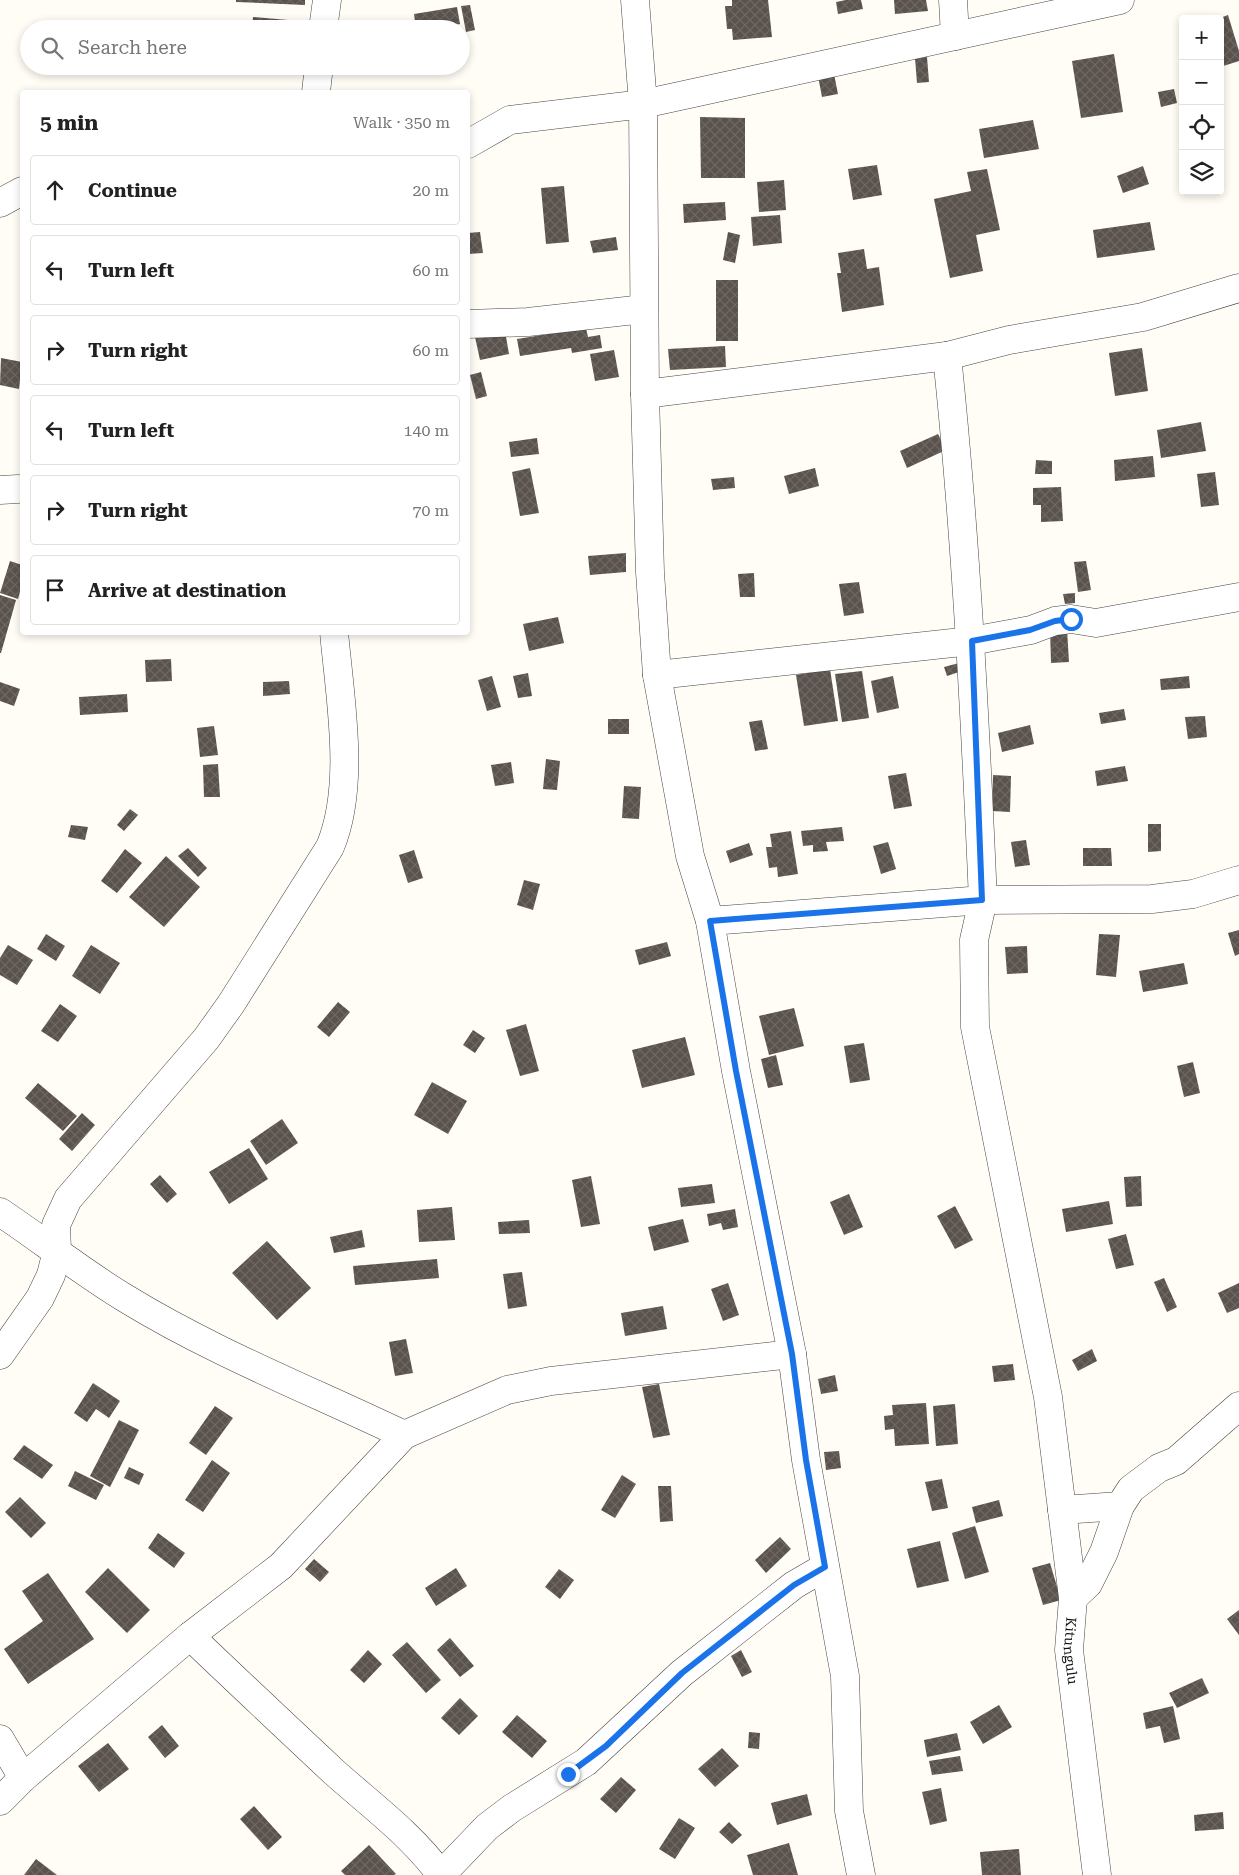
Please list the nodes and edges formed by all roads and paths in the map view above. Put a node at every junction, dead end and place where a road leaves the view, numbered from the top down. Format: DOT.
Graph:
graph roads {
  1 [pos="327,0"];
  2 [pos="635,0"];
  3 [pos="953,0"];
  4 [pos="1120,0"];
  5 [pos="324,20"];
  6 [pos="955,36"];
  7 [pos="318,75"];
  8 [pos="316,90"];
  9 [pos="643,104"];
  10 [pos="470,143"];
  11 [pos="20,192"];
  12 [pos="0,203"];
  13 [pos="1239,288"];
  14 [pos="644,309"];
  15 [pos="470,324"];
  16 [pos="947,356"];
  17 [pos="645,394"];
  18 [pos="1239,597"];
  19 [pos="334,635"];
  20 [pos="972,641"];
  21 [pos="657,675"];
  22 [pos="1239,880"];
  23 [pos="982,900"];
  24 [pos="710,921"];
  25 [pos="0,1212"];
  26 [pos="57,1251"];
  27 [pos="792,1354"];
  28 [pos="0,1355"];
  29 [pos="1239,1406"];
  30 [pos="404,1435"];
  31 [pos="1120,1506"];
  32 [pos="1062,1510"];
  33 [pos="825,1567"];
  34 [pos="1072,1598"];
  35 [pos="190,1636"];
  36 [pos="0,1739"];
  37 [pos="23,1778"];
  38 [pos="0,1801"];
  39 [pos="441,1875"];
  40 [pos="861,1875"];
  41 [pos="1097,1875"];
  1 -- 5 [label="street"];
  2 -- 9 [label="street"];
  3 -- 6 [label="street"];
  4 -- 6 [label="street"];
  6 -- 9 [label="street"];
  7 -- 8 [label="street"];
  9 -- 10 [label="street"];
  9 -- 14 [label="street"];
  11 -- 12 [label="street"];
  13 -- 16 [label="street"];
  14 -- 15 [label="street"];
  14 -- 17 [label="street"];
  16 -- 17 [label="street"];
  16 -- 20 [label="street"];
  17 -- 21 [label="street"];
  18 -- 20 [label="street"];
  19 -- 26 [label="street"];
  20 -- 21 [label="street"];
  20 -- 23 [label="street"];
  21 -- 24 [label="street"];
  22 -- 23 [label="street"];
  23 -- 24 [label="street"];
  23 -- 32 [label="street"];
  24 -- 27 [label="street"];
  25 -- 26 [label="street"];
  26 -- 28 [label="street"];
  26 -- 30 [label="street"];
  27 -- 30 [label="street"];
  27 -- 33 [label="street"];
  29 -- 31 [label="street, Kitungulu"];
  30 -- 35 [label="street"];
  31 -- 32 [label="street"];
  31 -- 34 [label="street, Kitungulu"];
  32 -- 34 [label="street"];
  33 -- 39 [label="street"];
  33 -- 40 [label="street"];
  34 -- 41 [label="street, Kitungulu"];
  35 -- 37 [label="street"];
  35 -- 39 [label="street"];
  36 -- 37 [label="street"];
  37 -- 38 [label="street"];
}
